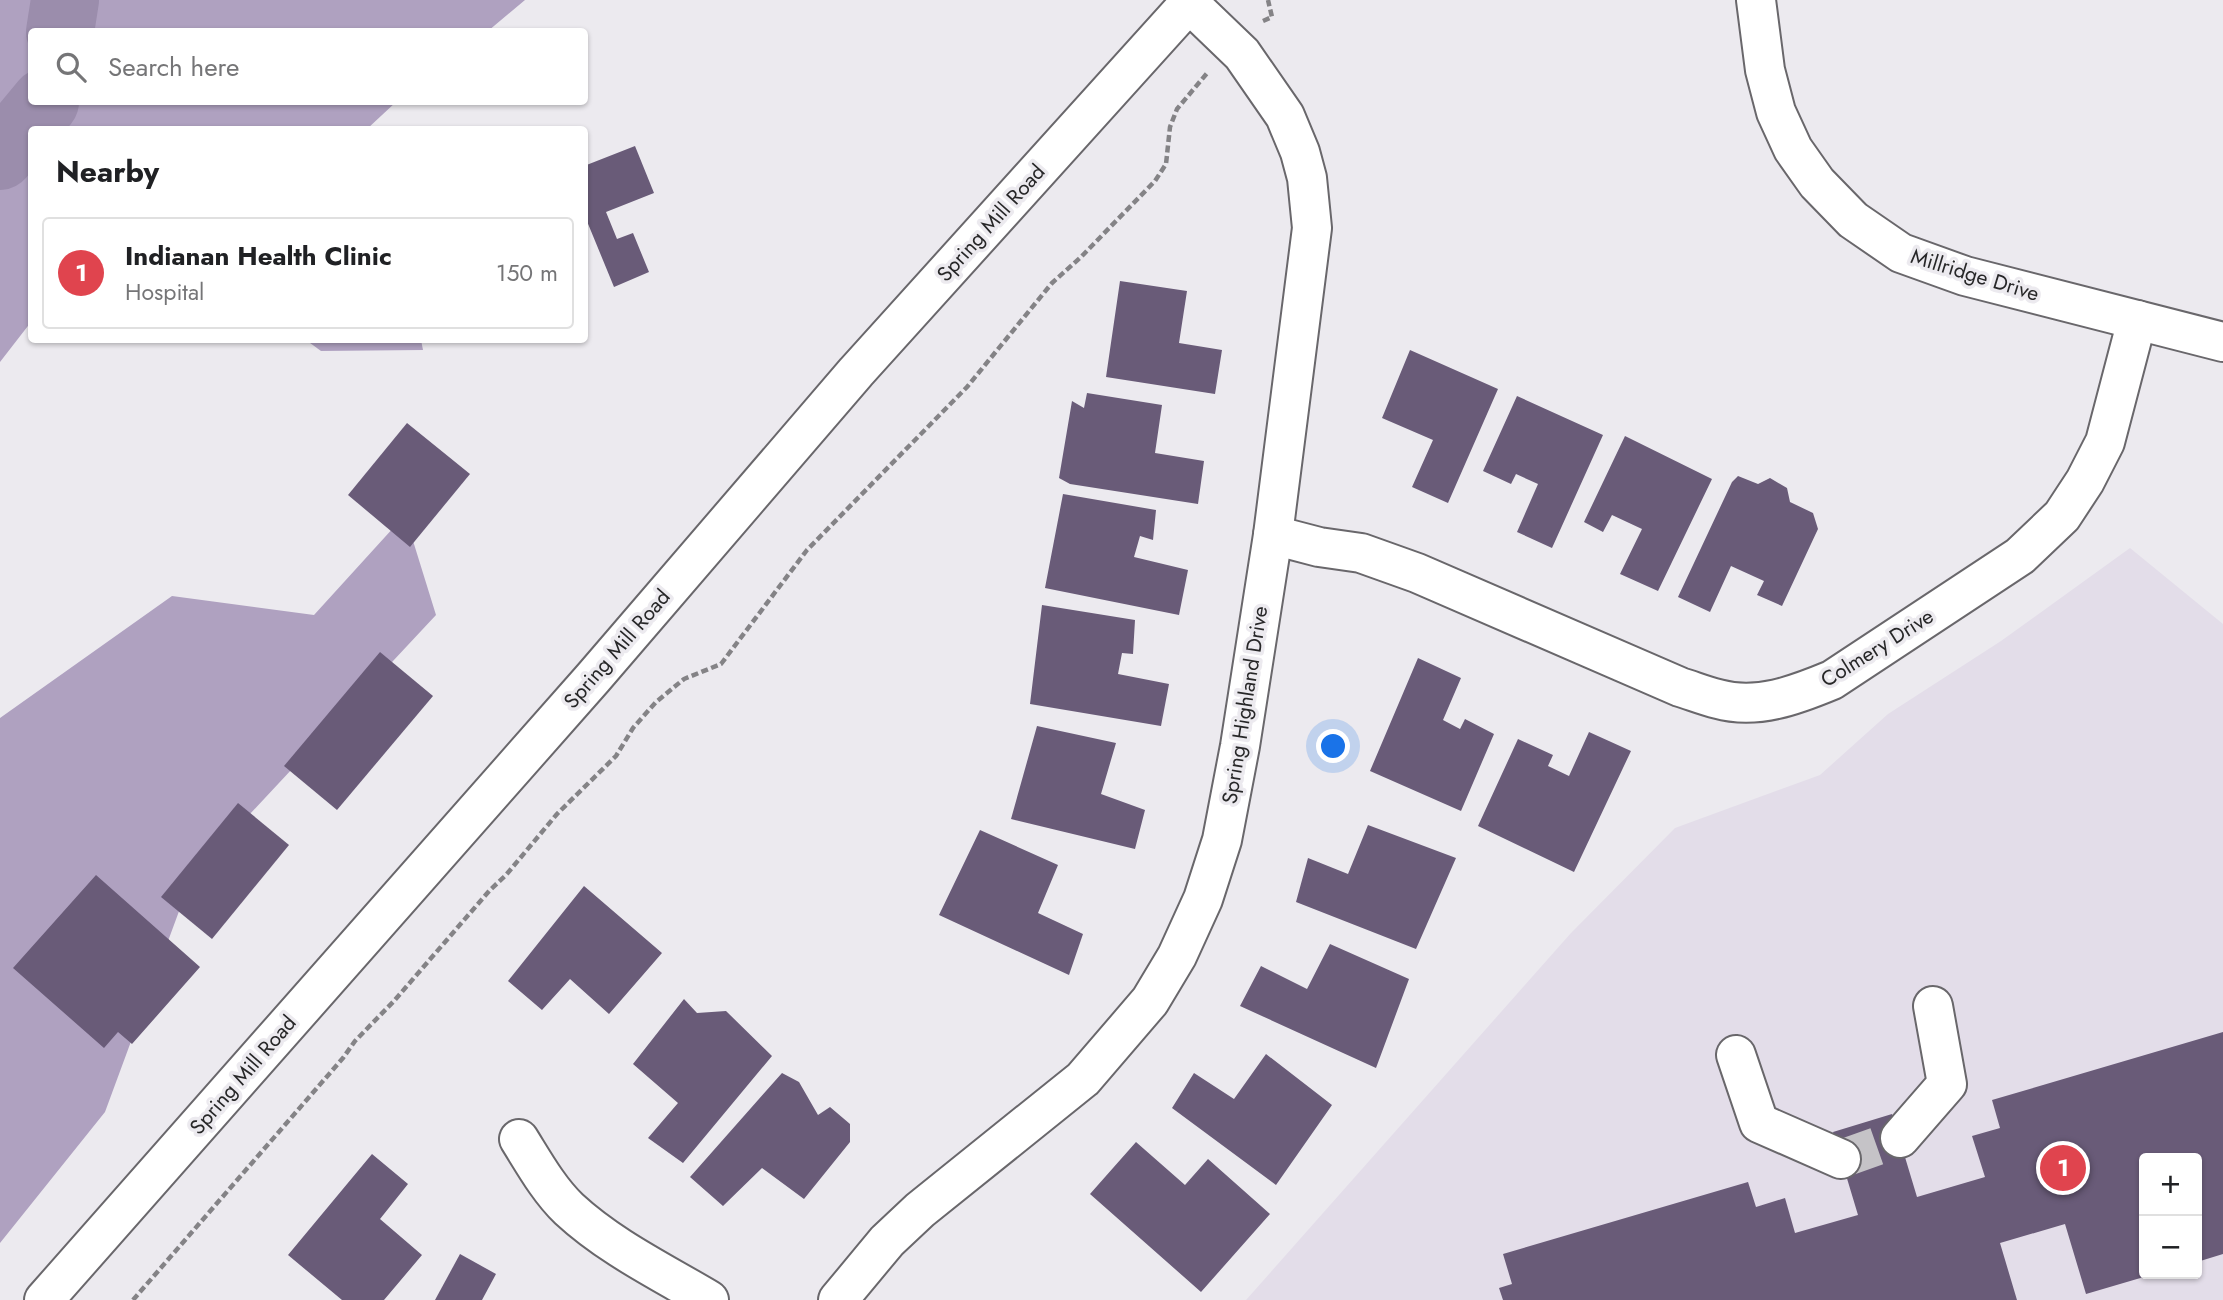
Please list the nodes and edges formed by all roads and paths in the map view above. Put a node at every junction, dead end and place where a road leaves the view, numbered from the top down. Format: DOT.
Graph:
graph roads {
  1 [pos="1268,0"];
  2 [pos="1756,0"];
  3 [pos="1190,1"];
  4 [pos="1233,47"];
  5 [pos="2137,320"];
  6 [pos="2223,342"];
  7 [pos="1273,535"];
  8 [pos="1933,1006"];
  9 [pos="1736,1055"];
  10 [pos="1900,1138"];
  11 [pos="519,1139"];
  12 [pos="1841,1159"];
  13 [pos="44,1300"];
  14 [pos="133,1300"];
  15 [pos="709,1300"];
  16 [pos="838,1300"];
  1 -- 4 [label="path"];
  2 -- 5 [label="street, Millridge Drive"];
  3 -- 4 [label="street, Spring Highland Drive"];
  3 -- 13 [label="street, Spring Mill Road"];
  4 -- 7 [label="street, Spring Highland Drive"];
  4 -- 14 [label="path"];
  5 -- 6 [label="street, Millridge Drive"];
  5 -- 7 [label="street, Colmery Drive"];
  7 -- 16 [label="street, Spring Highland Drive"];
  8 -- 10 [label="street"];
  9 -- 12 [label="street"];
  11 -- 15 [label="street"];
}
